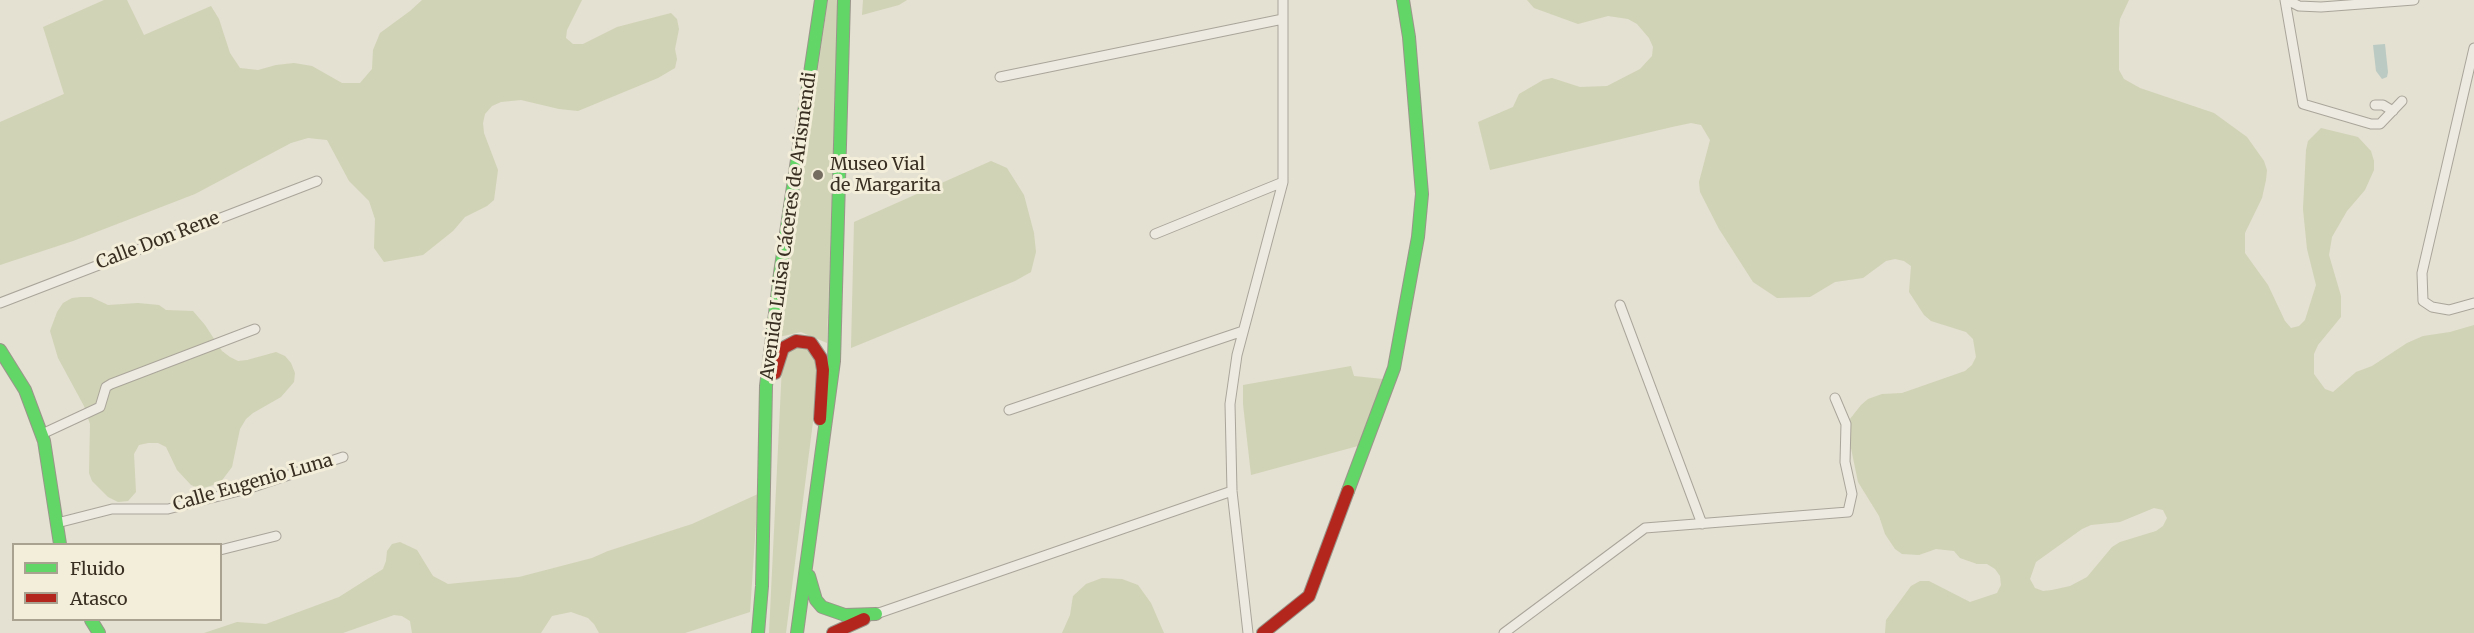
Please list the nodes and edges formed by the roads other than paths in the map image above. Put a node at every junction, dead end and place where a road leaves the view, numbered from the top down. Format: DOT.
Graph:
graph roads {
  1 [pos="821,0"];
  2 [pos="844,0"];
  3 [pos="1283,0"];
  4 [pos="1403,0"];
  5 [pos="2286,0"];
  6 [pos="2414,0"];
  7 [pos="1283,19"];
  8 [pos="2474,48"];
  9 [pos="999,77"];
  10 [pos="2402,101"];
  11 [pos="2375,105"];
  12 [pos="2393,111"];
  13 [pos="317,181"];
  14 [pos="1283,182"];
  15 [pos="1155,234"];
  16 [pos="0,303"];
  17 [pos="2474,303"];
  18 [pos="1620,304"];
  19 [pos="255,329"];
  20 [pos="1243,331"];
  21 [pos="0,350"];
  22 [pos="1835,398"];
  23 [pos="1009,410"];
  24 [pos="42,434"];
  25 [pos="343,457"];
  26 [pos="764,476"];
  27 [pos="1232,491"];
  28 [pos="57,523"];
  29 [pos="1702,524"];
  30 [pos="812,529"];
  31 [pos="276,536"];
  32 [pos="60,543"];
  33 [pos="222,550"];
  34 [pos="807,566"];
  35 [pos="760,610"];
  36 [pos="876,614"];
  37 [pos="749,633"];
  38 [pos="758,633"];
  39 [pos="798,633"];
  40 [pos="833,633"];
  41 [pos="1248,633"];
  42 [pos="1263,633"];
  43 [pos="1504,633"];
  1 -- 26 [label="main road, Avenida Luisa Cáceres de Arismendi"];
  2 -- 30 [label="main road, Avenida Luisa Cáceres de Arismendi"];
  3 -- 7 [label="street"];
  4 -- 42 [label="main road"];
  5 -- 6 [label="street"];
  5 -- 12 [label="street"];
  7 -- 9 [label="street"];
  7 -- 14 [label="street"];
  8 -- 17 [label="street"];
  10 -- 12 [label="street"];
  11 -- 12 [label="street"];
  13 -- 16 [label="street, Calle Don Rene"];
  14 -- 15 [label="street"];
  14 -- 20 [label="street"];
  18 -- 29 [label="street"];
  19 -- 24 [label="street"];
  20 -- 23 [label="street"];
  20 -- 27 [label="street"];
  21 -- 24 [label="main road"];
  22 -- 29 [label="street"];
  24 -- 28 [label="main road"];
  25 -- 28 [label="street, Calle Eugenio Luna"];
  26 -- 30 [label="main road"];
  26 -- 35 [label="main road, Avenida Luisa Cáceres de Arismendi"];
  27 -- 36 [label="street"];
  27 -- 41 [label="street"];
  28 -- 32 [label="main road"];
  29 -- 43 [label="street"];
  30 -- 34 [label="main road, Avenida Luisa Cáceres de Arismendi"];
  31 -- 33 [label="street"];
  34 -- 36 [label="main road"];
  34 -- 39 [label="main road, Avenida Luisa Cáceres de Arismendi"];
  35 -- 37 [label="main road"];
  35 -- 38 [label="main road, Avenida Luisa Cáceres de Arismendi"];
  36 -- 40 [label="main road"];
}
